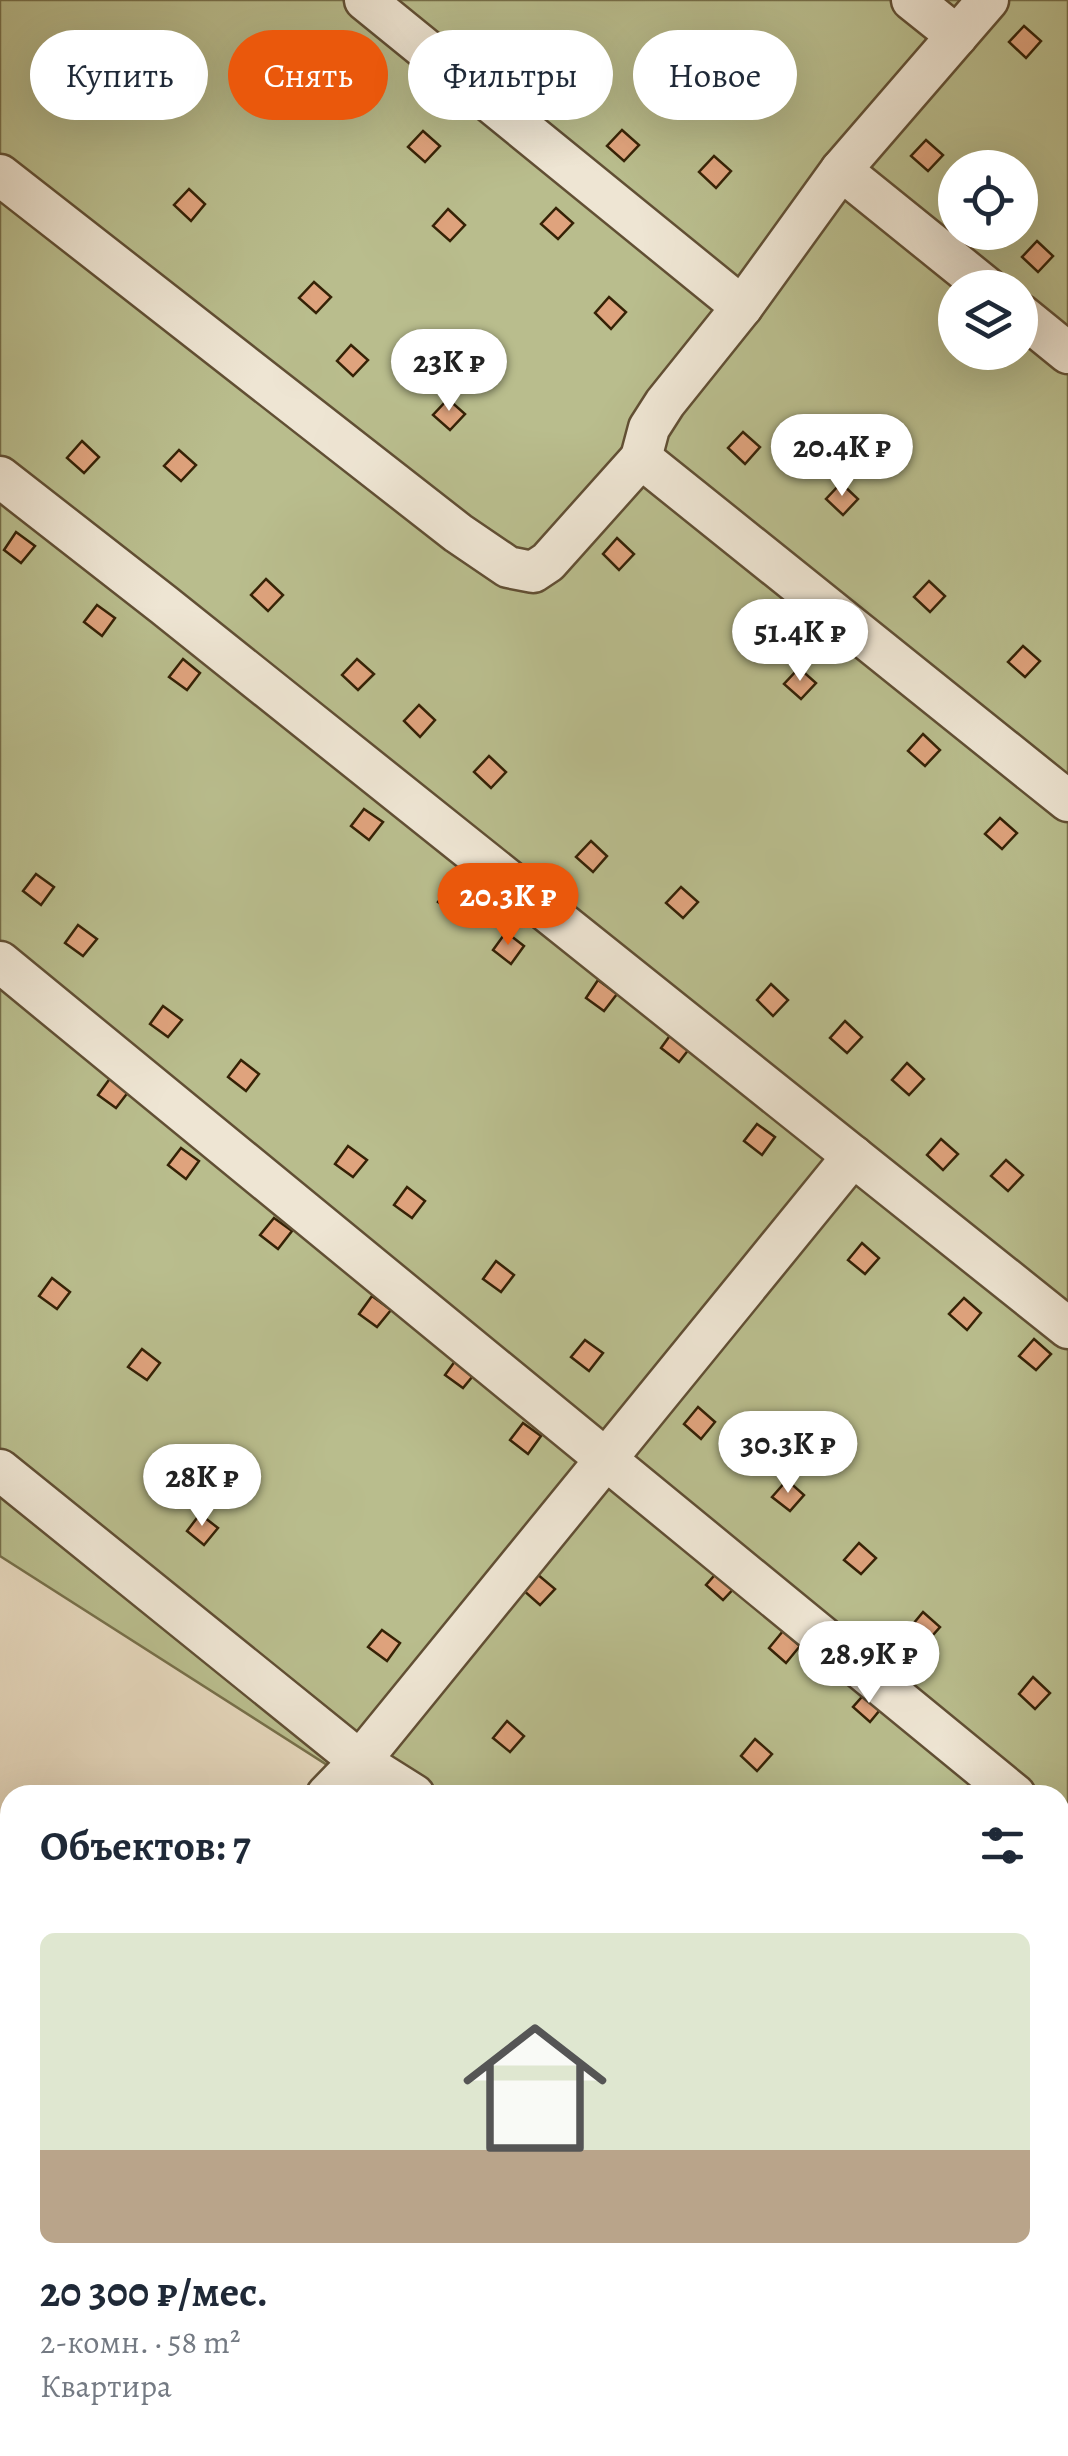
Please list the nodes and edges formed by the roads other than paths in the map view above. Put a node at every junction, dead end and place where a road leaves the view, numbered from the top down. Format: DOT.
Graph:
graph roads {
  1 [pos="365,0"];
  2 [pos="912,0"];
  3 [pos="988,0"];
  4 [pos="957,36"];
  5 [pos="842,170"];
  6 [pos="0,175"];
  7 [pos="964,270"];
  8 [pos="742,307"];
  9 [pos="1038,329"];
  10 [pos="1068,353"];
  11 [pos="641,458"];
  12 [pos="0,478"];
  13 [pos="1068,801"];
  14 [pos="0,962"];
  15 [pos="853,1156"];
  16 [pos="1068,1328"];
  17 [pos="606,1458"];
  18 [pos="0,1470"];
  19 [pos="360,1761"];
  20 [pos="337,1785"];
  21 [pos="398,1785"];
  22 [pos="1003,1785"];
  1 -- 8 [label="street"];
  2 -- 4 [label="street"];
  3 -- 4 [label="street"];
  4 -- 5 [label="street"];
  5 -- 7 [label="street"];
  5 -- 8 [label="street"];
  6 -- 11 [label="street"];
  8 -- 11 [label="street"];
  9 -- 10 [label="street"];
  11 -- 13 [label="street"];
  12 -- 15 [label="street"];
  14 -- 17 [label="street"];
  15 -- 16 [label="street"];
  15 -- 17 [label="street"];
  17 -- 19 [label="street"];
  17 -- 22 [label="street"];
  18 -- 19 [label="street"];
  19 -- 20 [label="street"];
  19 -- 21 [label="street"];
}
